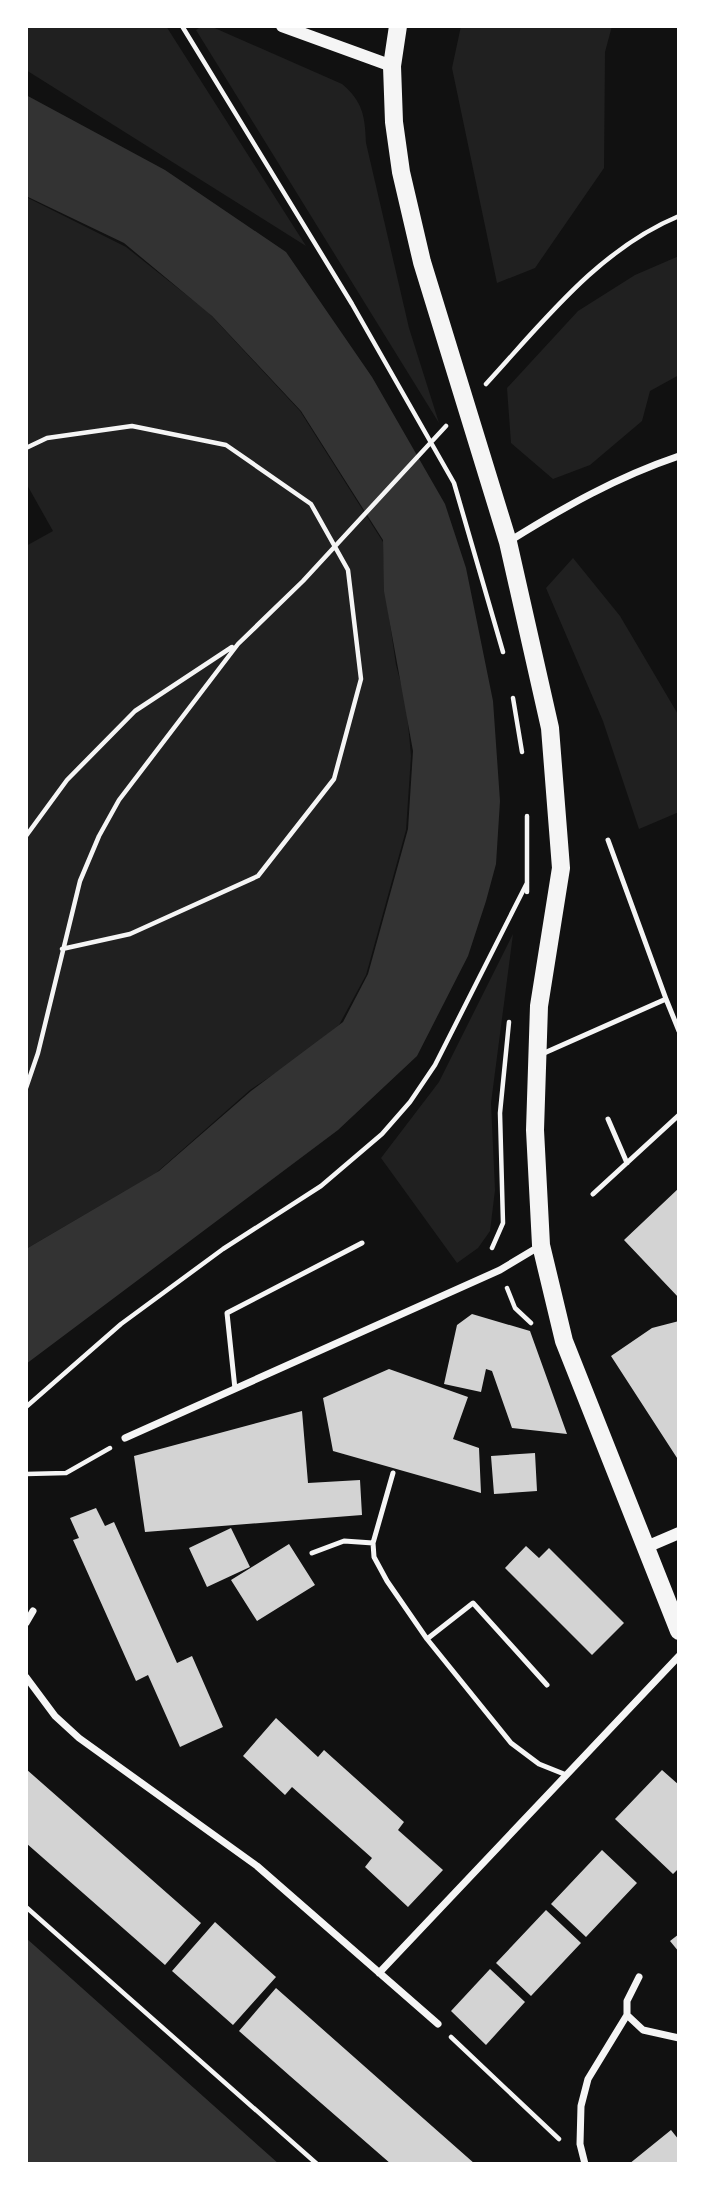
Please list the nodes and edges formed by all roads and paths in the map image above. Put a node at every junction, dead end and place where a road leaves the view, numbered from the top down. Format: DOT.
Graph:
graph roads {
  1 [pos="182,26"];
  2 [pos="282,26"];
  3 [pos="398,26"];
  4 [pos="393,66"];
  5 [pos="679,216"];
  6 [pos="477,393"];
  7 [pos="450,423"];
  8 [pos="26,448"];
  9 [pos="679,456"];
  10 [pos="508,542"];
  11 [pos="238,644"];
  12 [pos="504,659"];
  13 [pos="513,696"];
  14 [pos="523,756"];
  15 [pos="527,808"];
  16 [pos="26,836"];
  17 [pos="608,840"];
  18 [pos="528,880"];
  19 [pos="527,903"];
  20 [pos="62,949"];
  21 [pos="666,999"];
  22 [pos="511,1015"];
  23 [pos="679,1031"];
  24 [pos="536,1057"];
  25 [pos="26,1088"];
  26 [pos="679,1115"];
  27 [pos="608,1119"];
  28 [pos="627,1163"];
  29 [pos="593,1194"];
  30 [pos="362,1243"];
  31 [pos="541,1245"];
  32 [pos="492,1248"];
  33 [pos="235,1389"];
  34 [pos="26,1407"];
  35 [pos="125,1438"];
  36 [pos="393,1473"];
  37 [pos="26,1474"];
  38 [pos="679,1533"];
  39 [pos="373,1543"];
  40 [pos="644,1548"];
  41 [pos="312,1553"];
  42 [pos="33,1611"];
  43 [pos="26,1623"];
  44 [pos="679,1631"];
  45 [pos="427,1639"];
  46 [pos="679,1656"];
  47 [pos="26,1677"];
  48 [pos="547,1685"];
  49 [pos="564,1774"];
  50 [pos="26,1907"];
  51 [pos="379,1973"];
  52 [pos="639,1978"];
  53 [pos="627,2015"];
  54 [pos="438,2024"];
  55 [pos="679,2038"];
  56 [pos="565,2145"];
  57 [pos="317,2164"];
  58 [pos="586,2164"];
  1 -- 12 [label="path"];
  2 -- 4 [label="street"];
  3 -- 4 [label="main road"];
  4 -- 10 [label="main road"];
  5 -- 6 [label="path"];
  7 -- 11 [label="path"];
  8 -- 20 [label="path"];
  9 -- 10 [label="street"];
  10 -- 24 [label="main road"];
  11 -- 16 [label="path"];
  11 -- 20 [label="path"];
  13 -- 14 [label="path"];
  15 -- 18 [label="path"];
  17 -- 21 [label="lane"];
  18 -- 19 [label="path"];
  18 -- 34 [label="path"];
  20 -- 25 [label="path"];
  21 -- 23 [label="lane"];
  21 -- 24 [label="lane"];
  22 -- 32 [label="path"];
  24 -- 31 [label="main road"];
  26 -- 28 [label="lane"];
  27 -- 28 [label="lane"];
  28 -- 29 [label="lane"];
  30 -- 33 [label="lane"];
  31 -- 33 [label="street"];
  31 -- 40 [label="main road"];
  33 -- 35 [label="street"];
  35 -- 37 [label="path"];
  36 -- 39 [label="lane"];
  38 -- 40 [label="street"];
  39 -- 41 [label="lane"];
  39 -- 45 [label="lane"];
  40 -- 44 [label="main road"];
  42 -- 43 [label="street"];
  45 -- 48 [label="lane"];
  45 -- 49 [label="lane"];
  46 -- 49 [label="street"];
  47 -- 51 [label="street"];
  49 -- 51 [label="street"];
  50 -- 57 [label="path"];
  51 -- 54 [label="street"];
  52 -- 53 [label="street"];
  53 -- 55 [label="street"];
  53 -- 58 [label="street"];
  54 -- 56 [label="path"];
}
